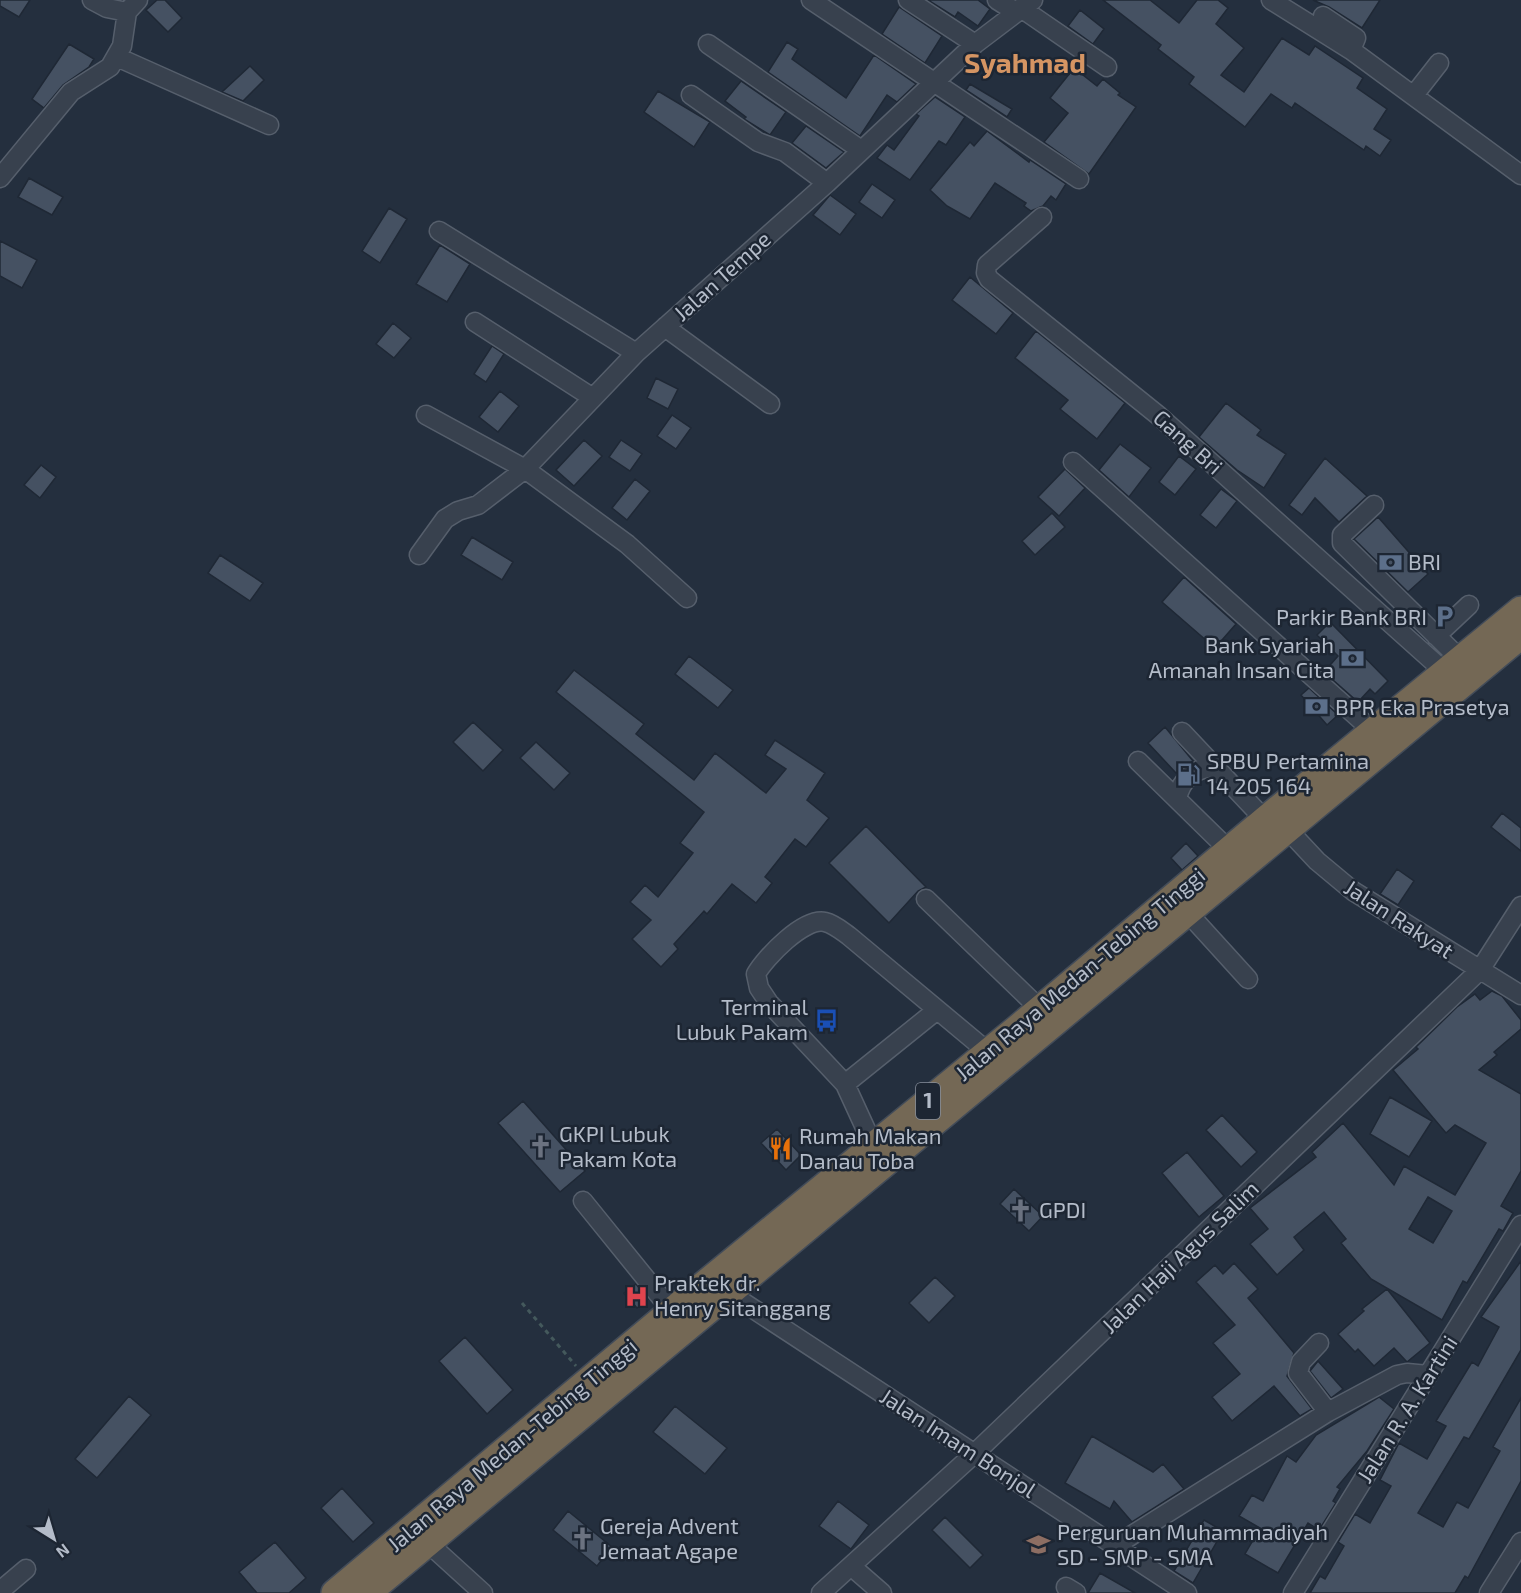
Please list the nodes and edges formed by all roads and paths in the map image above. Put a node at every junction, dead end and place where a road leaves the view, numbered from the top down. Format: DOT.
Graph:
graph roads {
  1 [pos="92,0"];
  2 [pos="811,0"];
  3 [pos="908,0"];
  4 [pos="997,0"];
  5 [pos="1271,0"];
  6 [pos="1023,7"];
  7 [pos="129,16"];
  8 [pos="1323,16"];
  9 [pos="1335,32"];
  10 [pos="708,44"];
  11 [pos="975,44"];
  12 [pos="117,57"];
  13 [pos="1440,63"];
  14 [pos="1107,68"];
  15 [pos="934,84"];
  16 [pos="691,95"];
  17 [pos="1414,95"];
  18 [pos="269,125"];
  19 [pos="861,150"];
  20 [pos="1521,175"];
  21 [pos="0,178"];
  22 [pos="1079,179"];
  23 [pos="827,183"];
  24 [pos="1042,217"];
  25 [pos="439,231"];
  26 [pos="475,322"];
  27 [pos="664,327"];
  28 [pos="636,353"];
  29 [pos="593,398"];
  30 [pos="770,404"];
  31 [pos="426,415"];
  32 [pos="1073,462"];
  33 [pos="525,469"];
  34 [pos="1374,505"];
  35 [pos="419,555"];
  36 [pos="687,598"];
  37 [pos="1469,605"];
  38 [pos="1521,610"];
  39 [pos="1521,635"];
  40 [pos="1436,636"];
  41 [pos="1453,666"];
  42 [pos="1373,731"];
  43 [pos="1182,732"];
  44 [pos="1138,761"];
  45 [pos="1215,767"];
  46 [pos="1177,799"];
  47 [pos="1276,825"];
  48 [pos="1236,858"];
  49 [pos="926,899"];
  50 [pos="1521,906"];
  51 [pos="1188,913"];
  52 [pos="1480,970"];
  53 [pos="1248,979"];
  54 [pos="1521,995"];
  55 [pos="1040,1009"];
  56 [pos="937,1010"];
  57 [pos="1025,1036"];
  58 [pos="988,1052"];
  59 [pos="845,1084"];
  60 [pos="880,1153"];
  61 [pos="583,1201"];
  62 [pos="1521,1225"];
  63 [pos="729,1293"];
  64 [pos="522,1303"];
  65 [pos="672,1311"];
  66 [pos="1319,1343"];
  67 [pos="632,1359"];
  68 [pos="1428,1375"];
  69 [pos="589,1381"];
  70 [pos="1328,1412"];
  71 [pos="974,1454"];
  72 [pos="1521,1542"];
  73 [pos="428,1543"];
  74 [pos="1113,1546"];
  75 [pos="851,1566"];
  76 [pos="26,1569"];
  77 [pos="0,1590"];
  78 [pos="335,1593"];
  79 [pos="368,1593"];
  80 [pos="483,1593"];
  81 [pos="822,1593"];
  82 [pos="882,1593"];
  83 [pos="1187,1593"];
  84 [pos="1293,1593"];
  85 [pos="1489,1593"];
  1 -- 7 [label="street"];
  2 -- 15 [label="street"];
  3 -- 11 [label="street"];
  4 -- 6 [label="street"];
  5 -- 9 [label="street"];
  6 -- 11 [label="street, Jalan Tempe"];
  6 -- 14 [label="street"];
  7 -- 12 [label="street"];
  8 -- 9 [label="street"];
  9 -- 17 [label="street"];
  10 -- 19 [label="street"];
  11 -- 15 [label="street, Jalan Tempe"];
  12 -- 18 [label="street"];
  12 -- 21 [label="street"];
  13 -- 17 [label="street"];
  15 -- 19 [label="street, Jalan Tempe"];
  15 -- 22 [label="street"];
  16 -- 23 [label="street"];
  17 -- 20 [label="street"];
  19 -- 23 [label="street, Jalan Tempe"];
  23 -- 27 [label="street, Jalan Tempe"];
  24 -- 41 [label="street, Gang Bri"];
  25 -- 28 [label="street"];
  26 -- 29 [label="street"];
  27 -- 28 [label="street, Jalan Tempe"];
  27 -- 30 [label="street"];
  28 -- 29 [label="street, Jalan Tempe"];
  29 -- 33 [label="street, Jalan Tempe"];
  31 -- 33 [label="street"];
  32 -- 42 [label="street"];
  33 -- 35 [label="street, Jalan Tempe"];
  33 -- 36 [label="street"];
  34 -- 40 [label="street"];
  37 -- 40 [label="street"];
  38 -- 41 [label="highway, Jalan Raya Medan-Tebing Tinggi / 1"];
  39 -- 47 [label="highway, Jalan Raya Medan-Tebing Tinggi / 1"];
  40 -- 41 [label="street"];
  41 -- 42 [label="highway, Jalan Raya Medan-Tebing Tinggi / 1"];
  42 -- 47 [label="highway, Jalan Raya Medan-Tebing Tinggi / 1"];
  43 -- 45 [label="street, Jalan Rakyat"];
  44 -- 46 [label="street"];
  45 -- 46 [label="street"];
  45 -- 47 [label="street, Jalan Rakyat"];
  46 -- 48 [label="street"];
  47 -- 48 [label="highway, Jalan Raya Medan-Tebing Tinggi / 1"];
  47 -- 52 [label="street, Jalan Rakyat"];
  48 -- 51 [label="highway, Jalan Raya Medan-Tebing Tinggi / 1"];
  48 -- 55 [label="highway, Jalan Raya Medan-Tebing Tinggi / 1"];
  49 -- 55 [label="street"];
  50 -- 52 [label="street, Jalan Haji Agus Salim"];
  51 -- 53 [label="street"];
  51 -- 57 [label="highway, Jalan Raya Medan-Tebing Tinggi / 1"];
  52 -- 54 [label="street, Jalan Rakyat"];
  52 -- 71 [label="street, Jalan Haji Agus Salim"];
  55 -- 57 [label="highway, Jalan Raya Medan-Tebing Tinggi / 1"];
  56 -- 58 [label="street"];
  56 -- 59 [label="street"];
  56 -- 59 [label="street"];
  57 -- 58 [label="highway, Jalan Raya Medan-Tebing Tinggi / 1"];
  57 -- 60 [label="highway, Jalan Raya Medan-Tebing Tinggi / 1"];
  58 -- 60 [label="highway, Jalan Raya Medan-Tebing Tinggi / 1"];
  59 -- 60 [label="street"];
  60 -- 63 [label="highway, Jalan Raya Medan-Tebing Tinggi / 1"];
  60 -- 65 [label="highway, Jalan Raya Medan-Tebing Tinggi / 1"];
  61 -- 65 [label="street"];
  62 -- 68 [label="street, Jalan R. A. Kartini"];
  63 -- 67 [label="highway, Jalan Raya Medan-Tebing Tinggi / 1"];
  63 -- 71 [label="street, Jalan Imam Bonjol"];
  64 -- 69 [label="path"];
  65 -- 67 [label="highway, Jalan Raya Medan-Tebing Tinggi / 1"];
  66 -- 70 [label="street"];
  67 -- 69 [label="highway, Jalan Raya Medan-Tebing Tinggi / 1"];
  67 -- 73 [label="highway, Jalan Raya Medan-Tebing Tinggi / 1"];
  68 -- 70 [label="street"];
  68 -- 84 [label="street, Jalan R. A. Kartini"];
  69 -- 78 [label="highway, Jalan Raya Medan-Tebing Tinggi / 1"];
  70 -- 74 [label="street"];
  71 -- 74 [label="street, Jalan Imam Bonjol"];
  71 -- 75 [label="street, Jalan Haji Agus Salim"];
  72 -- 85 [label="street"];
  73 -- 79 [label="highway, Jalan Raya Medan-Tebing Tinggi / 1"];
  73 -- 80 [label="street"];
  74 -- 83 [label="street, Jalan Imam Bonjol"];
  75 -- 81 [label="street, Jalan Haji Agus Salim"];
  75 -- 82 [label="street"];
  76 -- 77 [label="street"];
}
